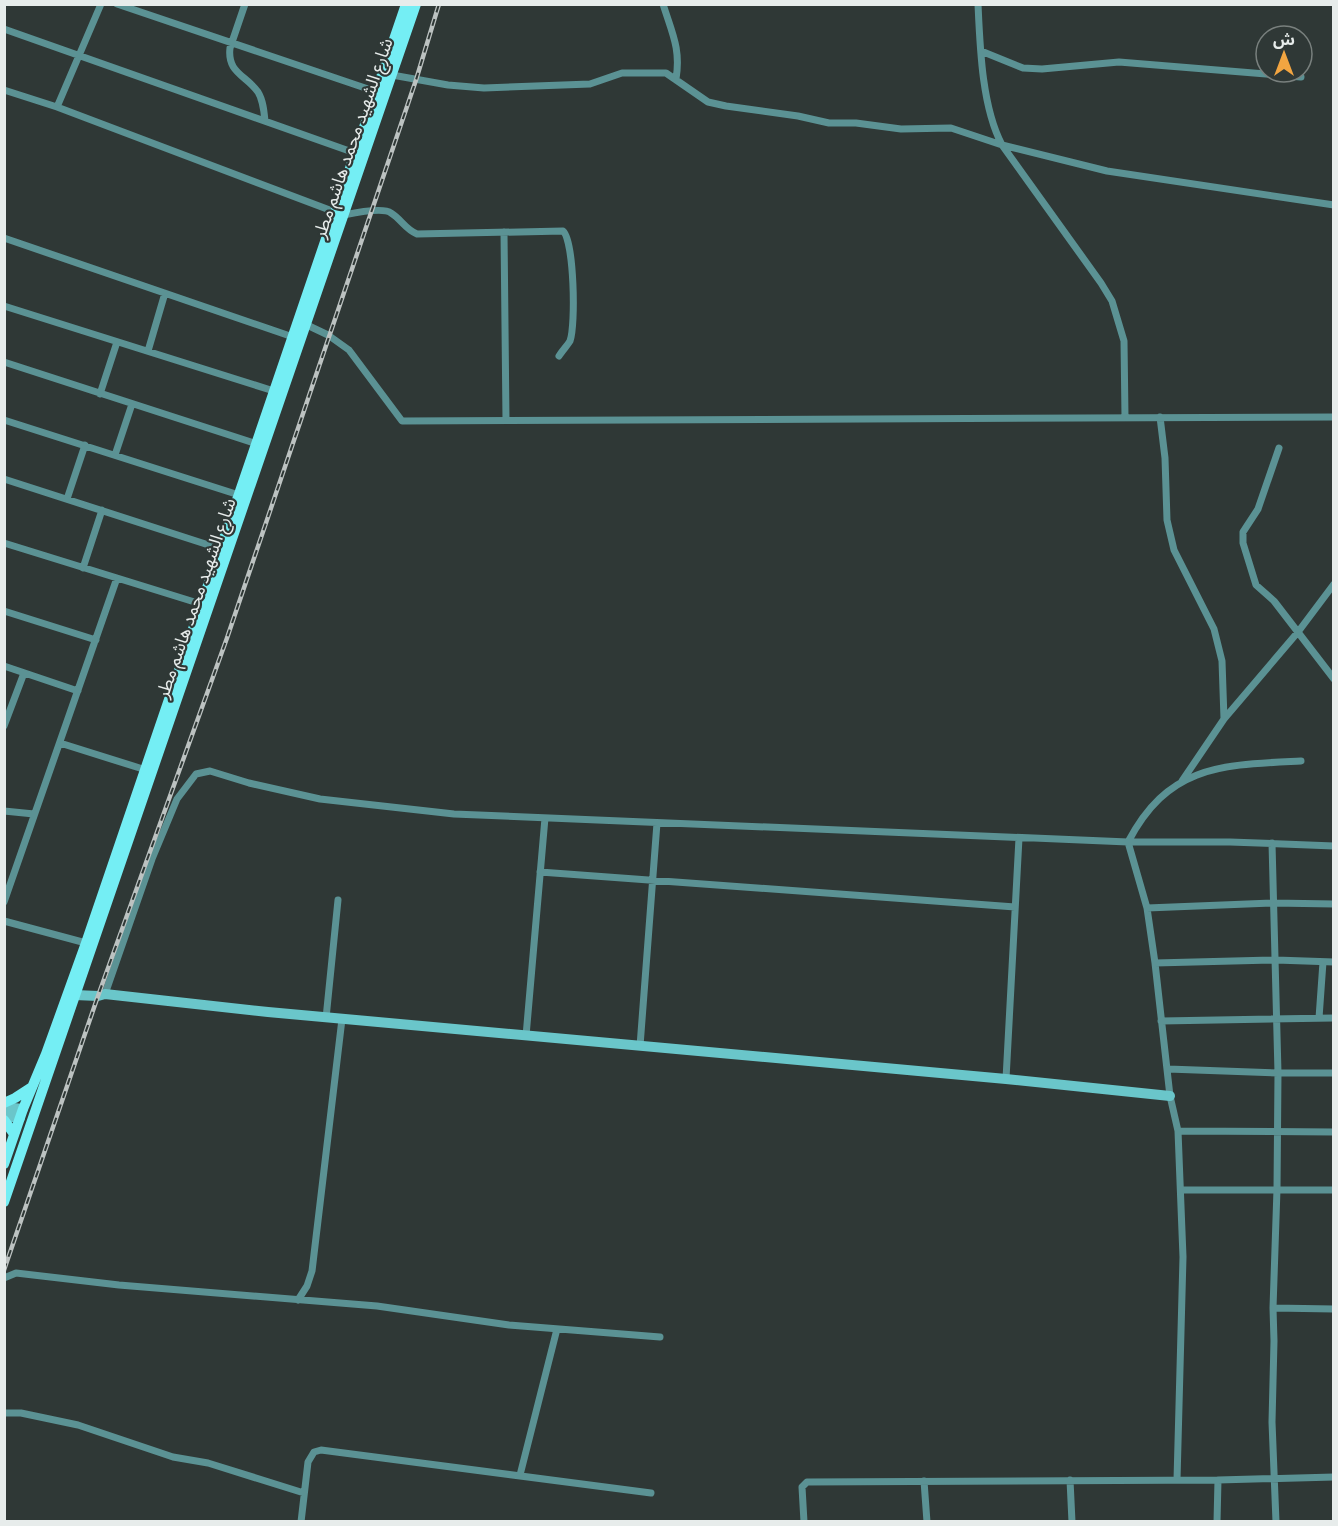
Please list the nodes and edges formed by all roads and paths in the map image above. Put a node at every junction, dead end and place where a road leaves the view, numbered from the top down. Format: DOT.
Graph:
graph roads {
  1 [pos="101,4"];
  2 [pos="117,4"];
  3 [pos="245,4"];
  4 [pos="406,4"];
  5 [pos="416,4"];
  6 [pos="663,4"];
  7 [pos="978,4"];
  8 [pos="4,29"];
  9 [pos="231,43"];
  10 [pos="981,51"];
  11 [pos="79,55"];
  12 [pos="1254,73"];
  13 [pos="392,75"];
  14 [pos="676,79"];
  15 [pos="4,90"];
  16 [pos="377,92"];
  17 [pos="57,107"];
  18 [pos="265,121"];
  19 [pos="1002,145"];
  20 [pos="355,153"];
  21 [pos="1334,205"];
  22 [pos="340,214"];
  23 [pos="504,232"];
  24 [pos="4,238"];
  25 [pos="165,293"];
  26 [pos="4,306"];
  27 [pos="307,325"];
  28 [pos="293,337"];
  29 [pos="117,342"];
  30 [pos="148,351"];
  31 [pos="559,356"];
  32 [pos="4,362"];
  33 [pos="279,392"];
  34 [pos="100,394"];
  35 [pos="132,404"];
  36 [pos="1125,417"];
  37 [pos="1160,417"];
  38 [pos="1334,417"];
  39 [pos="4,420"];
  40 [pos="506,420"];
  41 [pos="257,444"];
  42 [pos="85,446"];
  43 [pos="1279,448"];
  44 [pos="115,455"];
  45 [pos="4,479"];
  46 [pos="239,495"];
  47 [pos="67,499"];
  48 [pos="102,510"];
  49 [pos="4,543"];
  50 [pos="221,549"];
  51 [pos="83,568"];
  52 [pos="117,578"];
  53 [pos="1334,584"];
  54 [pos="201,604"];
  55 [pos="4,610"];
  56 [pos="1298,632"];
  57 [pos="96,640"];
  58 [pos="4,666"];
  59 [pos="24,673"];
  60 [pos="1334,679"];
  61 [pos="78,691"];
  62 [pos="1224,719"];
  63 [pos="4,726"];
  64 [pos="60,743"];
  65 [pos="1301,761"];
  66 [pos="146,770"];
  67 [pos="1182,781"];
  68 [pos="4,811"];
  69 [pos="34,814"];
  70 [pos="545,818"];
  71 [pos="657,823"];
  72 [pos="1018,838"];
  73 [pos="1128,842"];
  74 [pos="1272,843"];
  75 [pos="1334,846"];
  76 [pos="4,868"];
  77 [pos="15,869"];
  78 [pos="540,872"];
  79 [pos="652,880"];
  80 [pos="338,900"];
  81 [pos="4,902"];
  82 [pos="1273,903"];
  83 [pos="1334,904"];
  84 [pos="1015,907"];
  85 [pos="1147,908"];
  86 [pos="4,921"];
  87 [pos="86,943"];
  88 [pos="1276,960"];
  89 [pos="1323,962"];
  90 [pos="1334,962"];
  91 [pos="1155,963"];
  92 [pos="105,994"];
  93 [pos="75,995"];
  94 [pos="326,1017"];
  95 [pos="1319,1017"];
  96 [pos="1278,1018"];
  97 [pos="1334,1018"];
  98 [pos="342,1019"];
  99 [pos="1161,1021"];
  100 [pos="526,1036"];
  101 [pos="640,1046"];
  102 [pos="1168,1069"];
  103 [pos="1278,1073"];
  104 [pos="1334,1073"];
  105 [pos="1006,1079"];
  106 [pos="32,1087"];
  107 [pos="1170,1096"];
  108 [pos="4,1105"];
  109 [pos="21,1113"];
  110 [pos="4,1118"];
  111 [pos="1178,1131"];
  112 [pos="1277,1131"];
  113 [pos="1334,1131"];
  114 [pos="14,1134"];
  115 [pos="4,1164"];
  116 [pos="1277,1189"];
  117 [pos="1181,1190"];
  118 [pos="1334,1190"];
  119 [pos="4,1202"];
  120 [pos="4,1278"];
  121 [pos="298,1300"];
  122 [pos="1273,1308"];
  123 [pos="1334,1309"];
  124 [pos="557,1329"];
  125 [pos="660,1337"];
  126 [pos="4,1413"];
  127 [pos="520,1475"];
  128 [pos="1334,1477"];
  129 [pos="1274,1478"];
  130 [pos="1070,1480"];
  131 [pos="1177,1480"];
  132 [pos="1218,1480"];
  133 [pos="924,1481"];
  134 [pos="304,1493"];
  135 [pos="651,1493"];
  136 [pos="301,1521"];
  137 [pos="804,1521"];
  138 [pos="927,1521"];
  139 [pos="1072,1521"];
  140 [pos="1217,1521"];
  141 [pos="1276,1521"];
  1 -- 11 [label="street"];
  2 -- 9 [label="street"];
  3 -- 9 [label="street"];
  4 -- 16 [label="main road, شارع الشهيد محمد هاشم مطر"];
  5 -- 13 [label="main road, شارع الشهيد محمد هاشم مطر"];
  6 -- 14 [label="street"];
  7 -- 10 [label="street"];
  8 -- 11 [label="street"];
  9 -- 16 [label="street"];
  9 -- 18 [label="street"];
  10 -- 12 [label="street"];
  10 -- 19 [label="street"];
  11 -- 17 [label="street"];
  11 -- 18 [label="street"];
  13 -- 14 [label="street"];
  13 -- 22 [label="main road, شارع الشهيد محمد هاشم مطر"];
  14 -- 19 [label="street"];
  15 -- 17 [label="street"];
  16 -- 20 [label="main road, شارع الشهيد محمد هاشم مطر"];
  17 -- 22 [label="street"];
  18 -- 20 [label="street"];
  19 -- 21 [label="street"];
  19 -- 36 [label="street"];
  20 -- 22 [label="main road, شارع الشهيد محمد هاشم مطر"];
  22 -- 23 [label="street"];
  22 -- 27 [label="main road, شارع الشهيد محمد هاشم مطر"];
  22 -- 28 [label="main road, شارع الشهيد محمد هاشم مطر"];
  23 -- 31 [label="street"];
  23 -- 40 [label="street"];
  24 -- 25 [label="street"];
  25 -- 28 [label="street"];
  25 -- 30 [label="street"];
  26 -- 29 [label="street"];
  27 -- 33 [label="main road, شارع الشهيد محمد هاشم مطر"];
  27 -- 40 [label="street"];
  28 -- 33 [label="main road, شارع الشهيد محمد هاشم مطر"];
  29 -- 30 [label="street"];
  29 -- 34 [label="street"];
  30 -- 33 [label="street"];
  32 -- 34 [label="street"];
  33 -- 41 [label="main road, شارع الشهيد محمد هاشم مطر"];
  33 -- 93 [label="main road, شارع الشهيد محمد هاشم مطر"];
  34 -- 35 [label="street"];
  35 -- 41 [label="street"];
  35 -- 44 [label="street"];
  36 -- 37 [label="street"];
  36 -- 40 [label="street"];
  37 -- 38 [label="street"];
  37 -- 62 [label="street"];
  39 -- 42 [label="street"];
  41 -- 46 [label="main road, شارع الشهيد محمد هاشم مطر"];
  42 -- 44 [label="street"];
  42 -- 47 [label="street"];
  43 -- 56 [label="street"];
  44 -- 46 [label="street"];
  45 -- 47 [label="street"];
  46 -- 50 [label="main road, شارع الشهيد محمد هاشم مطر"];
  47 -- 48 [label="street"];
  48 -- 50 [label="street"];
  48 -- 51 [label="street"];
  49 -- 51 [label="street"];
  50 -- 54 [label="main road, شارع الشهيد محمد هاشم مطر"];
  51 -- 52 [label="street"];
  52 -- 54 [label="street"];
  52 -- 57 [label="street"];
  53 -- 56 [label="street"];
  54 -- 66 [label="main road, شارع الشهيد محمد هاشم مطر"];
  55 -- 57 [label="street"];
  56 -- 60 [label="street"];
  56 -- 62 [label="street"];
  57 -- 61 [label="street"];
  58 -- 59 [label="street"];
  59 -- 61 [label="street"];
  59 -- 63 [label="street"];
  61 -- 64 [label="street"];
  62 -- 67 [label="street"];
  64 -- 66 [label="street"];
  64 -- 69 [label="street"];
  65 -- 67 [label="street"];
  66 -- 87 [label="main road, شارع الشهيد محمد هاشم مطر"];
  67 -- 73 [label="street"];
  68 -- 69 [label="street"];
  69 -- 77 [label="street"];
  70 -- 71 [label="street"];
  70 -- 78 [label="street"];
  70 -- 92 [label="street"];
  71 -- 72 [label="street"];
  71 -- 79 [label="street"];
  72 -- 73 [label="street"];
  72 -- 84 [label="street"];
  73 -- 74 [label="street"];
  73 -- 85 [label="street"];
  74 -- 75 [label="street"];
  74 -- 82 [label="street"];
  76 -- 77 [label="street"];
  77 -- 81 [label="street"];
  78 -- 79 [label="street"];
  78 -- 100 [label="street"];
  79 -- 84 [label="street"];
  79 -- 101 [label="street"];
  80 -- 94 [label="street"];
  82 -- 83 [label="street"];
  82 -- 85 [label="street"];
  82 -- 88 [label="street"];
  84 -- 105 [label="street"];
  85 -- 91 [label="street"];
  86 -- 87 [label="street"];
  87 -- 106 [label="main road, شارع الشهيد محمد هاشم مطر"];
  88 -- 89 [label="street"];
  88 -- 91 [label="street"];
  88 -- 96 [label="street"];
  89 -- 90 [label="street"];
  89 -- 95 [label="street"];
  91 -- 99 [label="street"];
  92 -- 93 [label="street"];
  92 -- 94 [label="street"];
  93 -- 119 [label="main road, شارع الشهيد محمد هاشم مطر"];
  94 -- 98 [label="street"];
  95 -- 96 [label="street"];
  95 -- 97 [label="street"];
  96 -- 99 [label="street"];
  96 -- 103 [label="street"];
  98 -- 100 [label="street"];
  98 -- 121 [label="street"];
  99 -- 102 [label="street"];
  100 -- 101 [label="street"];
  101 -- 105 [label="street"];
  102 -- 103 [label="street"];
  102 -- 107 [label="street"];
  103 -- 104 [label="street"];
  103 -- 112 [label="street"];
  105 -- 107 [label="street"];
  106 -- 108 [label="main road"];
  106 -- 109 [label="main road, شارع الشهيد محمد هاشم مطر"];
  107 -- 111 [label="street"];
  108 -- 109 [label="street"];
  109 -- 110 [label="street"];
  109 -- 114 [label="main road, شارع الشهيد محمد هاشم مطر"];
  110 -- 114 [label="main road"];
  111 -- 112 [label="street"];
  111 -- 117 [label="street"];
  112 -- 113 [label="street"];
  112 -- 116 [label="street"];
  114 -- 115 [label="main road, شارع الشهيد محمد هاشم مطر"];
  116 -- 117 [label="street"];
  116 -- 118 [label="street"];
  116 -- 122 [label="street"];
  117 -- 131 [label="street"];
  120 -- 121 [label="street"];
  121 -- 124 [label="street"];
  122 -- 123 [label="street"];
  122 -- 129 [label="street"];
  124 -- 125 [label="street"];
  124 -- 127 [label="street"];
  126 -- 134 [label="street"];
  127 -- 134 [label="street"];
  127 -- 135 [label="street"];
  128 -- 129 [label="street"];
  129 -- 132 [label="street"];
  129 -- 141 [label="street"];
  130 -- 131 [label="street"];
  130 -- 133 [label="street"];
  130 -- 139 [label="street"];
  131 -- 132 [label="street"];
  132 -- 140 [label="street"];
  133 -- 137 [label="street"];
  133 -- 138 [label="street"];
  134 -- 136 [label="street"];
}
